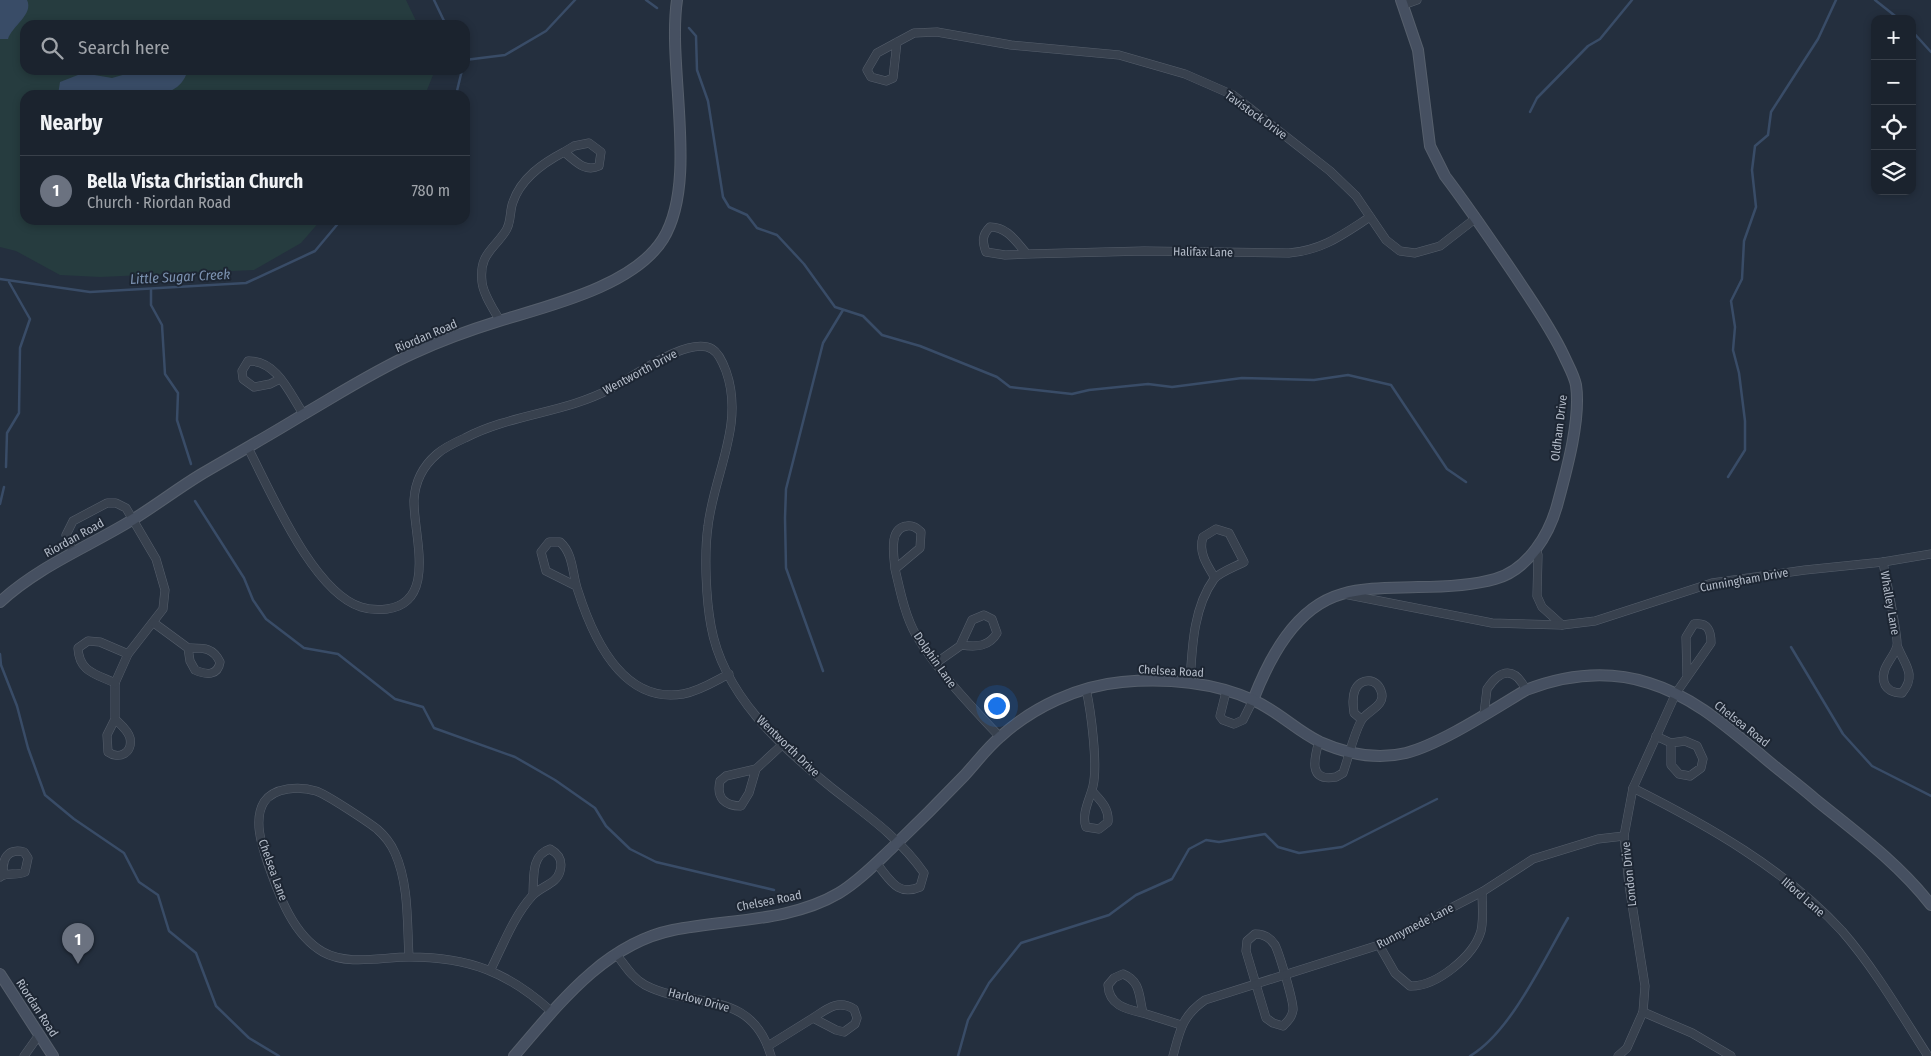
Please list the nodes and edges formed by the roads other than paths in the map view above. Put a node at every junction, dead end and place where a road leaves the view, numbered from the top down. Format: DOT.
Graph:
graph roads {
  1 [pos="677,0"];
  2 [pos="1417,0"];
  3 [pos="1402,2"];
  4 [pos="897,42"];
  5 [pos="564,152"];
  6 [pos="1370,217"];
  7 [pos="1476,218"];
  8 [pos="1027,254"];
  9 [pos="500,321"];
  10 [pos="280,379"];
  11 [pos="304,414"];
  12 [pos="248,448"];
  13 [pos="132,520"];
  14 [pos="1536,549"];
  15 [pos="73,552"];
  16 [pos="1931,554"];
  17 [pos="1883,562"];
  18 [pos="895,569"];
  19 [pos="1215,578"];
  20 [pos="576,586"];
  21 [pos="1342,594"];
  22 [pos="1,598"];
  23 [pos="154,623"];
  24 [pos="1562,625"];
  25 [pos="1898,645"];
  26 [pos="960,646"];
  27 [pos="188,648"];
  28 [pos="128,654"];
  29 [pos="936,663"];
  30 [pos="729,674"];
  31 [pos="1687,676"];
  32 [pos="115,683"];
  33 [pos="1190,683"];
  34 [pos="1086,689"];
  35 [pos="1526,690"];
  36 [pos="1226,692"];
  37 [pos="1676,693"];
  38 [pos="1253,700"];
  39 [pos="1484,714"];
  40 [pos="115,719"];
  41 [pos="1361,719"];
  42 [pos="1656,736"];
  43 [pos="1000,737"];
  44 [pos="1319,741"];
  45 [pos="1671,743"];
  46 [pos="782,744"];
  47 [pos="1350,752"];
  48 [pos="756,769"];
  49 [pos="1633,788"];
  50 [pos="1092,791"];
  51 [pos="1624,836"];
  52 [pos="899,841"];
  53 [pos="876,863"];
  54 [pos="1482,892"];
  55 [pos="534,894"];
  56 [pos="1931,905"];
  57 [pos="1379,945"];
  58 [pos="616,954"];
  59 [pos="409,957"];
  60 [pos="491,969"];
  61 [pos="0,974"];
  62 [pos="1284,975"];
  63 [pos="1256,984"];
  64 [pos="552,1012"];
  65 [pos="1643,1012"];
  66 [pos="1143,1013"];
  67 [pos="813,1018"];
  68 [pos="1181,1025"];
  69 [pos="39,1035"];
  70 [pos="768,1046"];
  71 [pos="24,1056"];
  72 [pos="53,1056"];
  73 [pos="514,1056"];
  74 [pos="770,1056"];
  75 [pos="1173,1056"];
  76 [pos="1618,1056"];
  77 [pos="1731,1056"];
  78 [pos="1928,1056"];
  1 -- 9 [label="street, Riordan Road"];
  2 -- 3 [label="street"];
  3 -- 7 [label="street, Oldham Drive"];
  4 -- 4 [label="street, Tavistock Drive"];
  4 -- 6 [label="street, Tavistock Drive"];
  5 -- 5 [label="street"];
  5 -- 9 [label="street"];
  6 -- 7 [label="street, Tavistock Drive"];
  6 -- 8 [label="street, Halifax Lane"];
  7 -- 14 [label="street, Oldham Drive"];
  8 -- 8 [label="street, Halifax Lane"];
  9 -- 11 [label="street, Riordan Road"];
  10 -- 10 [label="street"];
  10 -- 11 [label="street"];
  11 -- 12 [label="street, Riordan Road"];
  12 -- 13 [label="street, Riordan Road"];
  12 -- 30 [label="street, Wentworth Drive"];
  13 -- 15 [label="street, Riordan Road"];
  13 -- 15 [label="street"];
  13 -- 23 [label="street"];
  14 -- 21 [label="street, Oldham Drive"];
  14 -- 24 [label="street"];
  15 -- 22 [label="street, Riordan Road"];
  16 -- 17 [label="street, Cunningham Drive"];
  17 -- 24 [label="street, Cunningham Drive"];
  17 -- 25 [label="street, Whalley Lane"];
  18 -- 18 [label="street, Dolphin Lane"];
  18 -- 29 [label="street, Dolphin Lane"];
  19 -- 19 [label="street"];
  19 -- 33 [label="street"];
  20 -- 20 [label="street"];
  20 -- 30 [label="street"];
  21 -- 24 [label="street, Cunningham Drive"];
  21 -- 38 [label="street, Oldham Drive"];
  23 -- 27 [label="street"];
  23 -- 28 [label="street"];
  25 -- 25 [label="street, Whalley Lane"];
  26 -- 26 [label="street"];
  26 -- 29 [label="street"];
  27 -- 27 [label="street"];
  28 -- 32 [label="street"];
  28 -- 32 [label="street"];
  29 -- 43 [label="street, Dolphin Lane"];
  30 -- 46 [label="street, Wentworth Drive"];
  31 -- 31 [label="street, London Drive"];
  31 -- 37 [label="street, London Drive"];
  32 -- 40 [label="street"];
  33 -- 34 [label="street, Chelsea Road"];
  33 -- 36 [label="street, Chelsea Road"];
  34 -- 43 [label="street, Chelsea Road"];
  34 -- 50 [label="street"];
  35 -- 37 [label="street, Chelsea Road"];
  35 -- 39 [label="street, Chelsea Road"];
  35 -- 39 [label="street"];
  36 -- 38 [label="street, Chelsea Road"];
  36 -- 38 [label="street"];
  37 -- 42 [label="street, London Drive"];
  37 -- 56 [label="street, Chelsea Road"];
  38 -- 44 [label="street, Chelsea Road"];
  39 -- 47 [label="street, Chelsea Road"];
  40 -- 40 [label="street"];
  41 -- 41 [label="street"];
  41 -- 47 [label="street"];
  42 -- 45 [label="street"];
  42 -- 49 [label="street, London Drive"];
  43 -- 52 [label="street, Chelsea Road"];
  44 -- 47 [label="street, Chelsea Road"];
  44 -- 47 [label="street"];
  45 -- 45 [label="street"];
  46 -- 48 [label="street"];
  46 -- 52 [label="street, Wentworth Drive"];
  48 -- 48 [label="street"];
  49 -- 51 [label="street, London Drive"];
  49 -- 78 [label="street, Ilford Lane"];
  50 -- 50 [label="street"];
  51 -- 54 [label="street, Runnymede Lane"];
  51 -- 65 [label="street, London Drive"];
  52 -- 53 [label="street, Chelsea Road"];
  52 -- 53 [label="street, Wentworth Drive"];
  53 -- 58 [label="street, Chelsea Road"];
  54 -- 57 [label="street, Runnymede Lane"];
  54 -- 57 [label="street"];
  55 -- 55 [label="street"];
  55 -- 60 [label="street"];
  57 -- 62 [label="street, Runnymede Lane"];
  58 -- 64 [label="street, Chelsea Road"];
  58 -- 70 [label="street, Harlow Drive"];
  59 -- 59 [label="street, Chelsea Lane"];
  59 -- 60 [label="street, Chelsea Lane"];
  60 -- 64 [label="street, Chelsea Lane"];
  61 -- 69 [label="street, Riordan Road"];
  62 -- 63 [label="street, Runnymede Lane"];
  62 -- 63 [label="street"];
  62 -- 63 [label="street"];
  63 -- 68 [label="street, Runnymede Lane"];
  64 -- 73 [label="street, Chelsea Road"];
  65 -- 76 [label="street, London Drive"];
  65 -- 77 [label="street"];
  66 -- 66 [label="street"];
  66 -- 68 [label="street"];
  67 -- 67 [label="street"];
  67 -- 70 [label="street"];
  68 -- 75 [label="street, Runnymede Lane"];
  69 -- 71 [label="street"];
  69 -- 72 [label="street, Riordan Road"];
  70 -- 74 [label="street, Harlow Drive"];
}
